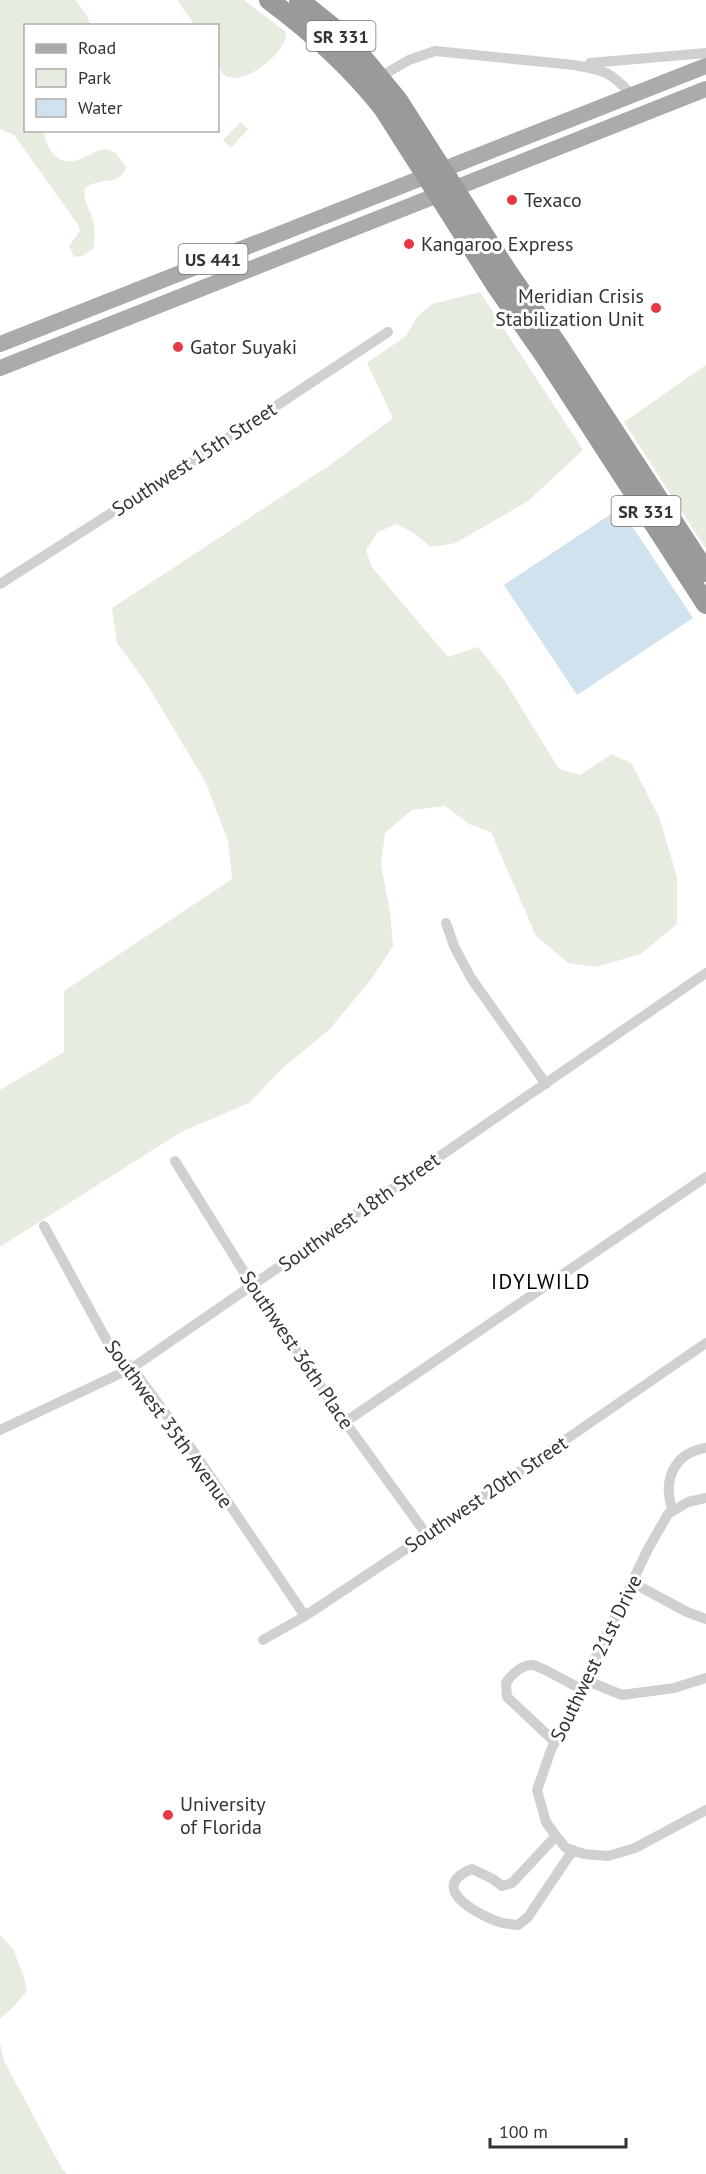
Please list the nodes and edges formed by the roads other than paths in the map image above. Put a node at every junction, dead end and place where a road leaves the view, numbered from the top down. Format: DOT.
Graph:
graph roads {
  1 [pos="269,0"];
  2 [pos="299,0"];
  3 [pos="574,65"];
  4 [pos="705,67"];
  5 [pos="373,81"];
  6 [pos="706,89"];
  7 [pos="632,95"];
  8 [pos="681,99"];
  9 [pos="434,172"];
  10 [pos="446,192"];
  11 [pos="177,273"];
  12 [pos="180,296"];
  13 [pos="388,332"];
  14 [pos="0,344"];
  15 [pos="0,368"];
  16 [pos="611,441"];
  17 [pos="706,572"];
  18 [pos="0,584"];
  19 [pos="706,604"];
  20 [pos="446,923"];
  21 [pos="706,973"];
  22 [pos="546,1084"];
  23 [pos="175,1161"];
  24 [pos="706,1177"];
  25 [pos="44,1226"];
  26 [pos="252,1285"];
  27 [pos="706,1343"];
  28 [pos="132,1368"];
  29 [pos="345,1422"];
  30 [pos="0,1430"];
  31 [pos="706,1448"];
  32 [pos="706,1498"];
  33 [pos="672,1511"];
  34 [pos="427,1535"];
  35 [pos="633,1583"];
  36 [pos="305,1616"];
  37 [pos="706,1619"];
  38 [pos="263,1640"];
  39 [pos="706,1678"];
  40 [pos="583,1685"];
  41 [pos="555,1742"];
  42 [pos="706,1810"];
  43 [pos="558,1840"];
  44 [pos="573,1850"];
  1 -- 5 [label="highway, SR 331"];
  2 -- 5 [label="highway, SR 331"];
  3 -- 4 [label="street"];
  3 -- 5 [label="street"];
  3 -- 7 [label="street"];
  4 -- 7 [label="main road, US 441"];
  5 -- 9 [label="highway, SR 331"];
  6 -- 8 [label="main road, US 441"];
  7 -- 8 [label="main road"];
  7 -- 9 [label="main road, US 441"];
  8 -- 10 [label="main road, US 441"];
  9 -- 10 [label="highway, SR 331"];
  9 -- 11 [label="main road, US 441"];
  10 -- 12 [label="main road, US 441"];
  10 -- 16 [label="highway, SR 331"];
  11 -- 12 [label="main road"];
  11 -- 14 [label="main road, US 441"];
  12 -- 15 [label="main road, US 441"];
  13 -- 18 [label="street, Southwest 15th Street"];
  16 -- 17 [label="highway, SR 331"];
  16 -- 19 [label="highway, SR 331"];
  20 -- 22 [label="street"];
  21 -- 22 [label="street, Southwest 18th Street"];
  22 -- 26 [label="street, Southwest 18th Street"];
  23 -- 26 [label="street, Southwest 36th Place"];
  24 -- 29 [label="street"];
  25 -- 28 [label="street, Southwest 35th Avenue"];
  26 -- 28 [label="street, Southwest 18th Street"];
  26 -- 29 [label="street, Southwest 36th Place"];
  27 -- 34 [label="street, Southwest 20th Street"];
  28 -- 30 [label="street, Southwest 18th Street"];
  28 -- 36 [label="street, Southwest 35th Avenue"];
  29 -- 34 [label="street, Southwest 36th Place"];
  31 -- 33 [label="street"];
  32 -- 33 [label="street"];
  33 -- 35 [label="street, Southwest 21st Drive"];
  34 -- 36 [label="street, Southwest 20th Street"];
  35 -- 37 [label="street"];
  35 -- 40 [label="street, Southwest 21st Drive"];
  36 -- 38 [label="street, Southwest 20th Street"];
  39 -- 40 [label="street"];
  40 -- 41 [label="street, Southwest 21st Drive"];
  40 -- 41 [label="street"];
  41 -- 43 [label="street, Southwest 21st Drive"];
  42 -- 44 [label="street"];
  43 -- 44 [label="street"];
  43 -- 44 [label="street"];
}
